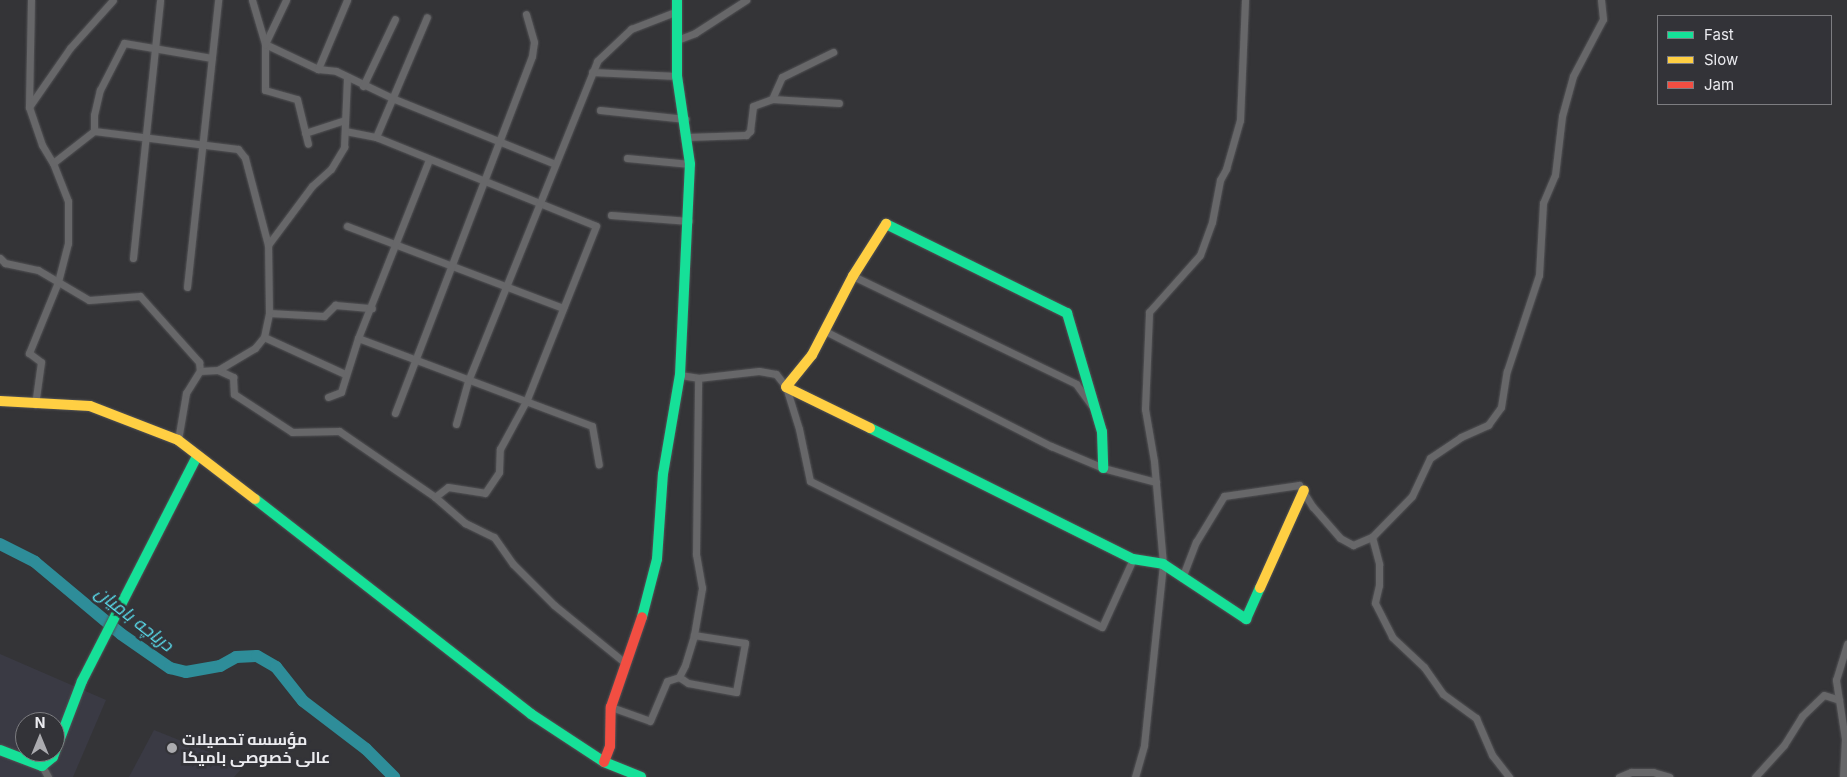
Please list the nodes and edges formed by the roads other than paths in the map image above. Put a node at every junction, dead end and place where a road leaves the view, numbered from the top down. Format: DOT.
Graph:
graph roads {
  1 [pos="31,0"];
  2 [pos="113,0"];
  3 [pos="160,0"];
  4 [pos="218,0"];
  5 [pos="252,0"];
  6 [pos="286,0"];
  7 [pos="347,0"];
  8 [pos="677,0"];
  9 [pos="746,0"];
  10 [pos="1244,0"];
  11 [pos="1601,0"];
  12 [pos="675,12"];
  13 [pos="526,14"];
  14 [pos="427,17"];
  15 [pos="395,19"];
  16 [pos="676,40"];
  17 [pos="266,44"];
  18 [pos="154,49"];
  19 [pos="833,52"];
  20 [pos="212,58"];
  21 [pos="318,69"];
  22 [pos="592,72"];
  23 [pos="677,76"];
  24 [pos="347,78"];
  25 [pos="363,86"];
  26 [pos="392,98"];
  27 [pos="772,99"];
  28 [pos="839,103"];
  29 [pos="29,107"];
  30 [pos="600,110"];
  31 [pos="686,119"];
  32 [pos="345,120"];
  33 [pos="94,131"];
  34 [pos="345,131"];
  35 [pos="305,133"];
  36 [pos="144,135"];
  37 [pos="376,137"];
  38 [pos="687,137"];
  39 [pos="499,143"];
  40 [pos="308,144"];
  41 [pos="202,145"];
  42 [pos="627,158"];
  43 [pos="428,160"];
  44 [pos="53,163"];
  45 [pos="555,164"];
  46 [pos="690,164"];
  47 [pos="484,182"];
  48 [pos="541,204"];
  49 [pos="611,215"];
  50 [pos="689,221"];
  51 [pos="347,226"];
  52 [pos="397,244"];
  53 [pos="268,245"];
  54 [pos="0,258"];
  55 [pos="132,258"];
  56 [pos="452,266"];
  57 [pos="852,276"];
  58 [pos="58,282"];
  59 [pos="508,286"];
  60 [pos="187,287"];
  61 [pos="372,308"];
  62 [pos="564,308"];
  63 [pos="269,313"];
  64 [pos="825,331"];
  65 [pos="264,337"];
  66 [pos="358,338"];
  67 [pos="414,360"];
  68 [pos="200,370"];
  69 [pos="218,370"];
  70 [pos="345,374"];
  71 [pos="680,375"];
  72 [pos="698,378"];
  73 [pos="468,381"];
  74 [pos="786,386"];
  75 [pos="328,397"];
  76 [pos="0,400"];
  77 [pos="526,401"];
  78 [pos="35,405"];
  79 [pos="1095,410"];
  80 [pos="395,412"];
  81 [pos="456,424"];
  82 [pos="178,440"];
  83 [pos="197,456"];
  84 [pos="599,464"];
  85 [pos="1103,468"];
  86 [pos="1156,482"];
  87 [pos="1304,490"];
  88 [pos="435,497"];
  89 [pos="1372,537"];
  90 [pos="1133,559"];
  91 [pos="1163,564"];
  92 [pos="1182,578"];
  93 [pos="694,635"];
  94 [pos="1847,644"];
  95 [pos="625,663"];
  96 [pos="679,677"];
  97 [pos="1839,700"];
  98 [pos="611,707"];
  99 [pos="0,750"];
  100 [pos="604,762"];
  101 [pos="42,766"];
  102 [pos="48,777"];
  103 [pos="641,777"];
  104 [pos="1135,777"];
  105 [pos="1510,777"];
  106 [pos="1619,777"];
  107 [pos="1669,777"];
  108 [pos="1754,777"];
  109 [pos="1843,777"];
  1 -- 29 [label="street"];
  2 -- 29 [label="street"];
  3 -- 18 [label="street"];
  4 -- 20 [label="street"];
  5 -- 17 [label="street"];
  6 -- 17 [label="street"];
  7 -- 21 [label="street"];
  8 -- 12 [label="street"];
  9 -- 16 [label="street"];
  10 -- 86 [label="street"];
  11 -- 89 [label="street"];
  12 -- 16 [label="street"];
  12 -- 22 [label="street"];
  13 -- 39 [label="street"];
  14 -- 26 [label="street"];
  15 -- 25 [label="street"];
  16 -- 23 [label="street"];
  17 -- 21 [label="street"];
  17 -- 35 [label="street"];
  18 -- 20 [label="street"];
  18 -- 33 [label="street"];
  18 -- 36 [label="street"];
  19 -- 27 [label="street"];
  20 -- 41 [label="street"];
  21 -- 24 [label="street"];
  22 -- 23 [label="street"];
  22 -- 45 [label="street"];
  23 -- 31 [label="street"];
  24 -- 25 [label="street"];
  24 -- 32 [label="street"];
  25 -- 26 [label="street"];
  26 -- 37 [label="street"];
  26 -- 39 [label="street"];
  27 -- 28 [label="street"];
  27 -- 38 [label="street"];
  29 -- 44 [label="street"];
  30 -- 31 [label="street"];
  31 -- 38 [label="street"];
  32 -- 34 [label="street"];
  32 -- 35 [label="street"];
  33 -- 36 [label="street"];
  33 -- 44 [label="street"];
  34 -- 37 [label="street"];
  34 -- 53 [label="street"];
  35 -- 40 [label="street"];
  36 -- 41 [label="street"];
  36 -- 55 [label="street"];
  37 -- 43 [label="street"];
  38 -- 46 [label="street"];
  39 -- 45 [label="street"];
  39 -- 47 [label="street"];
  41 -- 53 [label="street"];
  41 -- 60 [label="street"];
  42 -- 46 [label="street"];
  43 -- 47 [label="street"];
  43 -- 52 [label="street"];
  44 -- 58 [label="street"];
  45 -- 48 [label="street"];
  46 -- 50 [label="street"];
  47 -- 48 [label="street"];
  47 -- 56 [label="street"];
  48 -- 59 [label="street"];
  48 -- 62 [label="street"];
  49 -- 50 [label="street"];
  50 -- 71 [label="street"];
  51 -- 52 [label="street"];
  52 -- 56 [label="street"];
  52 -- 61 [label="street"];
  53 -- 63 [label="street"];
  54 -- 58 [label="street"];
  56 -- 59 [label="street"];
  56 -- 67 [label="street"];
  57 -- 64 [label="street"];
  57 -- 79 [label="street"];
  57 -- 79 [label="street"];
  58 -- 68 [label="street"];
  58 -- 78 [label="street"];
  59 -- 62 [label="street"];
  59 -- 73 [label="street"];
  61 -- 63 [label="street"];
  61 -- 66 [label="street"];
  62 -- 77 [label="street"];
  63 -- 65 [label="street"];
  64 -- 74 [label="street"];
  64 -- 85 [label="street"];
  65 -- 69 [label="street"];
  65 -- 70 [label="street"];
  66 -- 67 [label="street"];
  66 -- 70 [label="street"];
  67 -- 73 [label="street"];
  67 -- 80 [label="street"];
  68 -- 69 [label="street"];
  68 -- 82 [label="street"];
  69 -- 88 [label="street"];
  70 -- 75 [label="street"];
  71 -- 72 [label="street"];
  71 -- 95 [label="street"];
  72 -- 74 [label="street"];
  72 -- 93 [label="street"];
  73 -- 77 [label="street"];
  73 -- 81 [label="street"];
  74 -- 90 [label="street"];
  74 -- 90 [label="street"];
  76 -- 78 [label="street"];
  77 -- 84 [label="street"];
  77 -- 88 [label="street"];
  78 -- 82 [label="street"];
  79 -- 85 [label="street"];
  82 -- 83 [label="street"];
  83 -- 100 [label="street"];
  83 -- 101 [label="street"];
  85 -- 86 [label="street"];
  86 -- 91 [label="street"];
  87 -- 89 [label="street"];
  87 -- 92 [label="street"];
  87 -- 92 [label="street"];
  88 -- 95 [label="street"];
  89 -- 105 [label="street"];
  90 -- 91 [label="street"];
  91 -- 92 [label="street"];
  91 -- 104 [label="street"];
  93 -- 96 [label="street"];
  93 -- 96 [label="street"];
  94 -- 97 [label="street"];
  95 -- 98 [label="street"];
  96 -- 98 [label="street"];
  97 -- 108 [label="street"];
  97 -- 109 [label="street"];
  98 -- 100 [label="street"];
  99 -- 101 [label="street"];
  100 -- 103 [label="street"];
  101 -- 102 [label="street"];
  106 -- 107 [label="street"];
}
